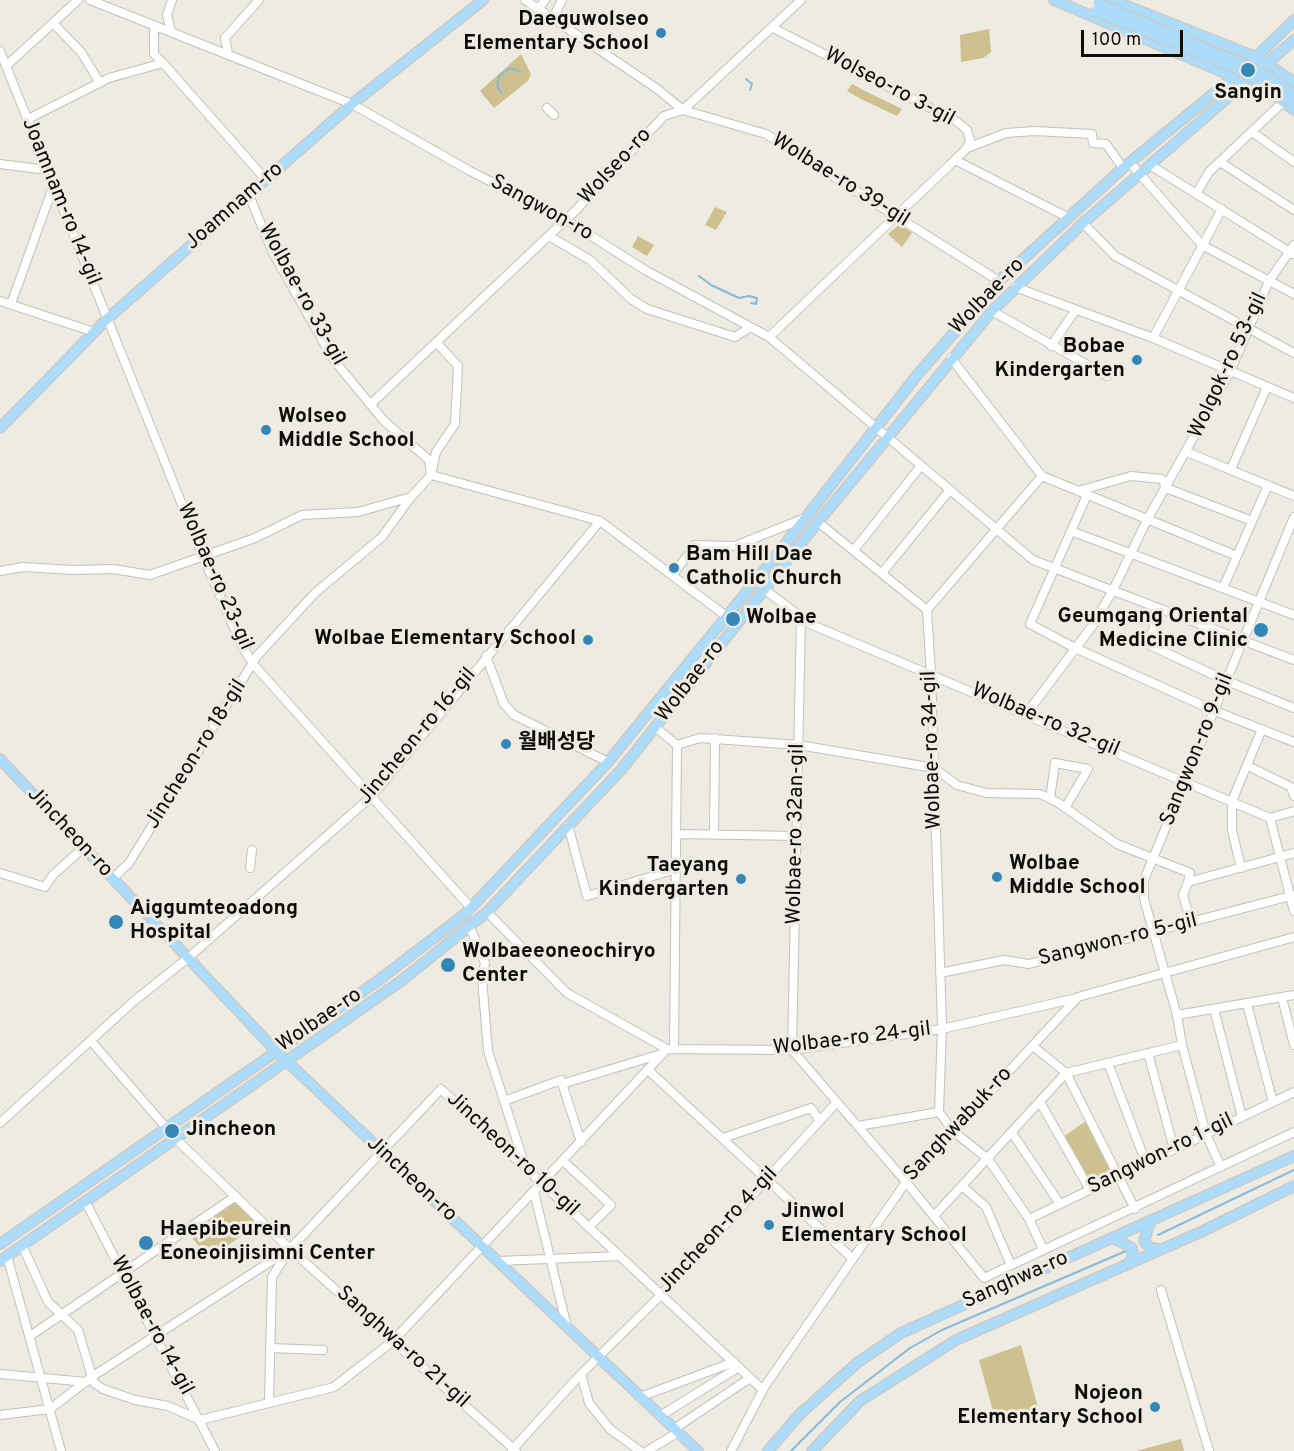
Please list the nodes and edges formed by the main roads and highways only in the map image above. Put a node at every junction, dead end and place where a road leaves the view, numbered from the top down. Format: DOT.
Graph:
graph roads {
  1 [pos="483,0"];
  2 [pos="1054,0"];
  3 [pos="1070,0"];
  4 [pos="1112,0"];
  5 [pos="1095,4"];
  6 [pos="1294,20"];
  7 [pos="1294,40"];
  8 [pos="1256,57"];
  9 [pos="1269,64"];
  10 [pos="1235,76"];
  11 [pos="1248,82"];
  12 [pos="1294,82"];
  13 [pos="1294,93"];
  14 [pos="1294,104"];
  15 [pos="1294,110"];
  16 [pos="0,429"];
  17 [pos="0,759"];
  18 [pos="276,1051"];
  19 [pos="285,1061"];
  20 [pos="1294,1156"];
  21 [pos="1294,1186"];
  22 [pos="1151,1221"];
  23 [pos="1113,1238"];
  24 [pos="0,1244"];
  25 [pos="1160,1248"];
  26 [pos="4,1258"];
  27 [pos="1127,1263"];
  28 [pos="698,1451"];
  29 [pos="768,1451"];
  30 [pos="812,1451"];
  1 -- 16 [label="main road, Joamnam-ro"];
  2 -- 10 [label="main road"];
  3 -- 5 [label="main road"];
  4 -- 8 [label="main road"];
  5 -- 13 [label="main road, bridge"];
  5 -- 14 [label="main road, bridge"];
  6 -- 8 [label="main road, Wolbae-ro"];
  7 -- 9 [label="main road, Wolbae-ro"];
  8 -- 9 [label="main road"];
  8 -- 10 [label="main road, Wolbae-ro"];
  9 -- 11 [label="main road, Wolbae-ro"];
  9 -- 12 [label="main road"];
  10 -- 11 [label="main road"];
  10 -- 18 [label="main road, Wolbae-ro"];
  11 -- 15 [label="main road"];
  11 -- 19 [label="main road, Wolbae-ro"];
  17 -- 18 [label="main road, Jincheon-ro"];
  18 -- 19 [label="main road, Jincheon-ro"];
  18 -- 24 [label="main road, Wolbae-ro"];
  19 -- 26 [label="main road, Wolbae-ro"];
  19 -- 28 [label="main road, Jincheon-ro"];
  20 -- 22 [label="main road, Sanghwa-ro"];
  21 -- 25 [label="main road, Sanghwa-ro"];
  22 -- 23 [label="main road, Sanghwa-ro"];
  22 -- 25 [label="main road"];
  23 -- 27 [label="main road"];
  23 -- 29 [label="main road, Sanghwa-ro"];
  25 -- 27 [label="main road, Sanghwa-ro"];
  27 -- 30 [label="main road, Sanghwa-ro"];
}
